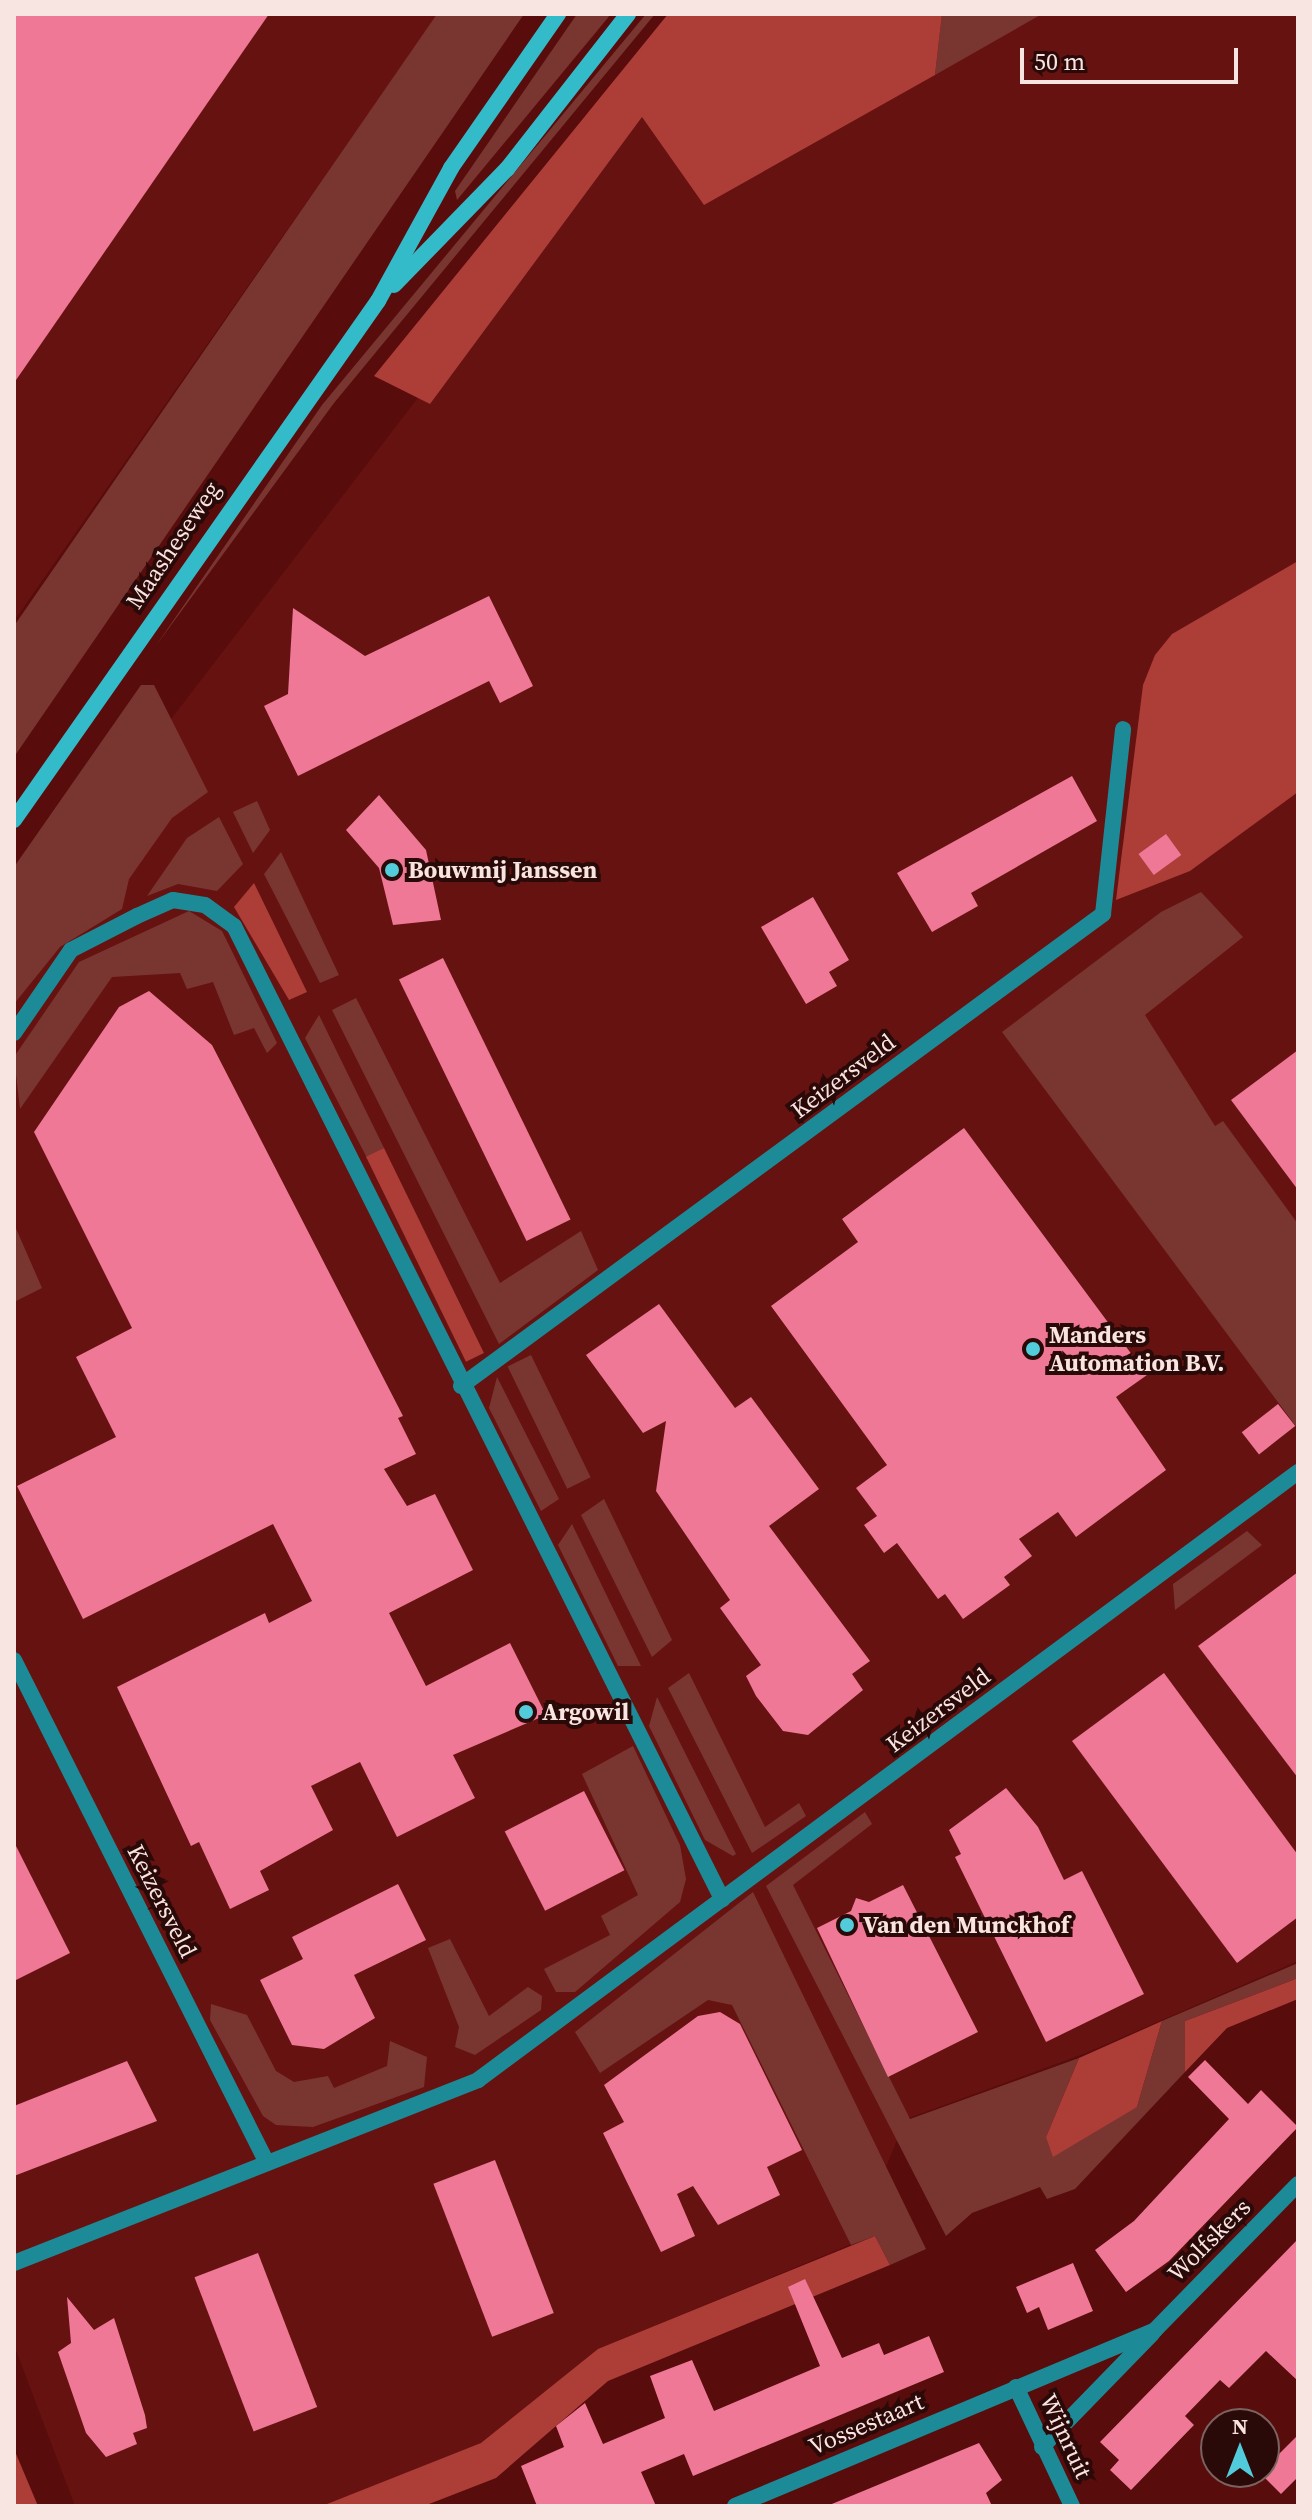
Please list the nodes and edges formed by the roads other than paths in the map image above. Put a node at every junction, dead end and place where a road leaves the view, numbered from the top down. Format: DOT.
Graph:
graph roads {
  1 [pos="558,14"];
  2 [pos="628,14"];
  3 [pos="378,301"];
  4 [pos="1123,729"];
  5 [pos="14,820"];
  6 [pos="14,1033"];
  7 [pos="461,1386"];
  8 [pos="1298,1472"];
  9 [pos="14,1660"];
  10 [pos="722,1899"];
  11 [pos="267,2163"];
  12 [pos="1298,2184"];
  13 [pos="14,2263"];
  14 [pos="1155,2330"];
  15 [pos="1016,2387"];
  16 [pos="1042,2447"];
  17 [pos="735,2506"];
  18 [pos="1072,2506"];
  1 -- 3 [label="main road, Maasheseweg"];
  2 -- 3 [label="main road, Maasheseweg"];
  3 -- 5 [label="main road, Maasheseweg"];
  4 -- 7 [label="street, Keizersveld"];
  6 -- 7 [label="street"];
  7 -- 10 [label="street"];
  8 -- 10 [label="street, Keizersveld"];
  9 -- 11 [label="street, Keizersveld"];
  10 -- 11 [label="street, Keizersveld"];
  11 -- 13 [label="street, Keizersveld"];
  12 -- 14 [label="street, Wolfskers"];
  14 -- 15 [label="street, Wolfskers"];
  14 -- 16 [label="street, Wolfskers"];
  15 -- 16 [label="street, Wijnruit"];
  15 -- 17 [label="street, Vossestaart"];
  16 -- 18 [label="street, Wijnruit"];
}
